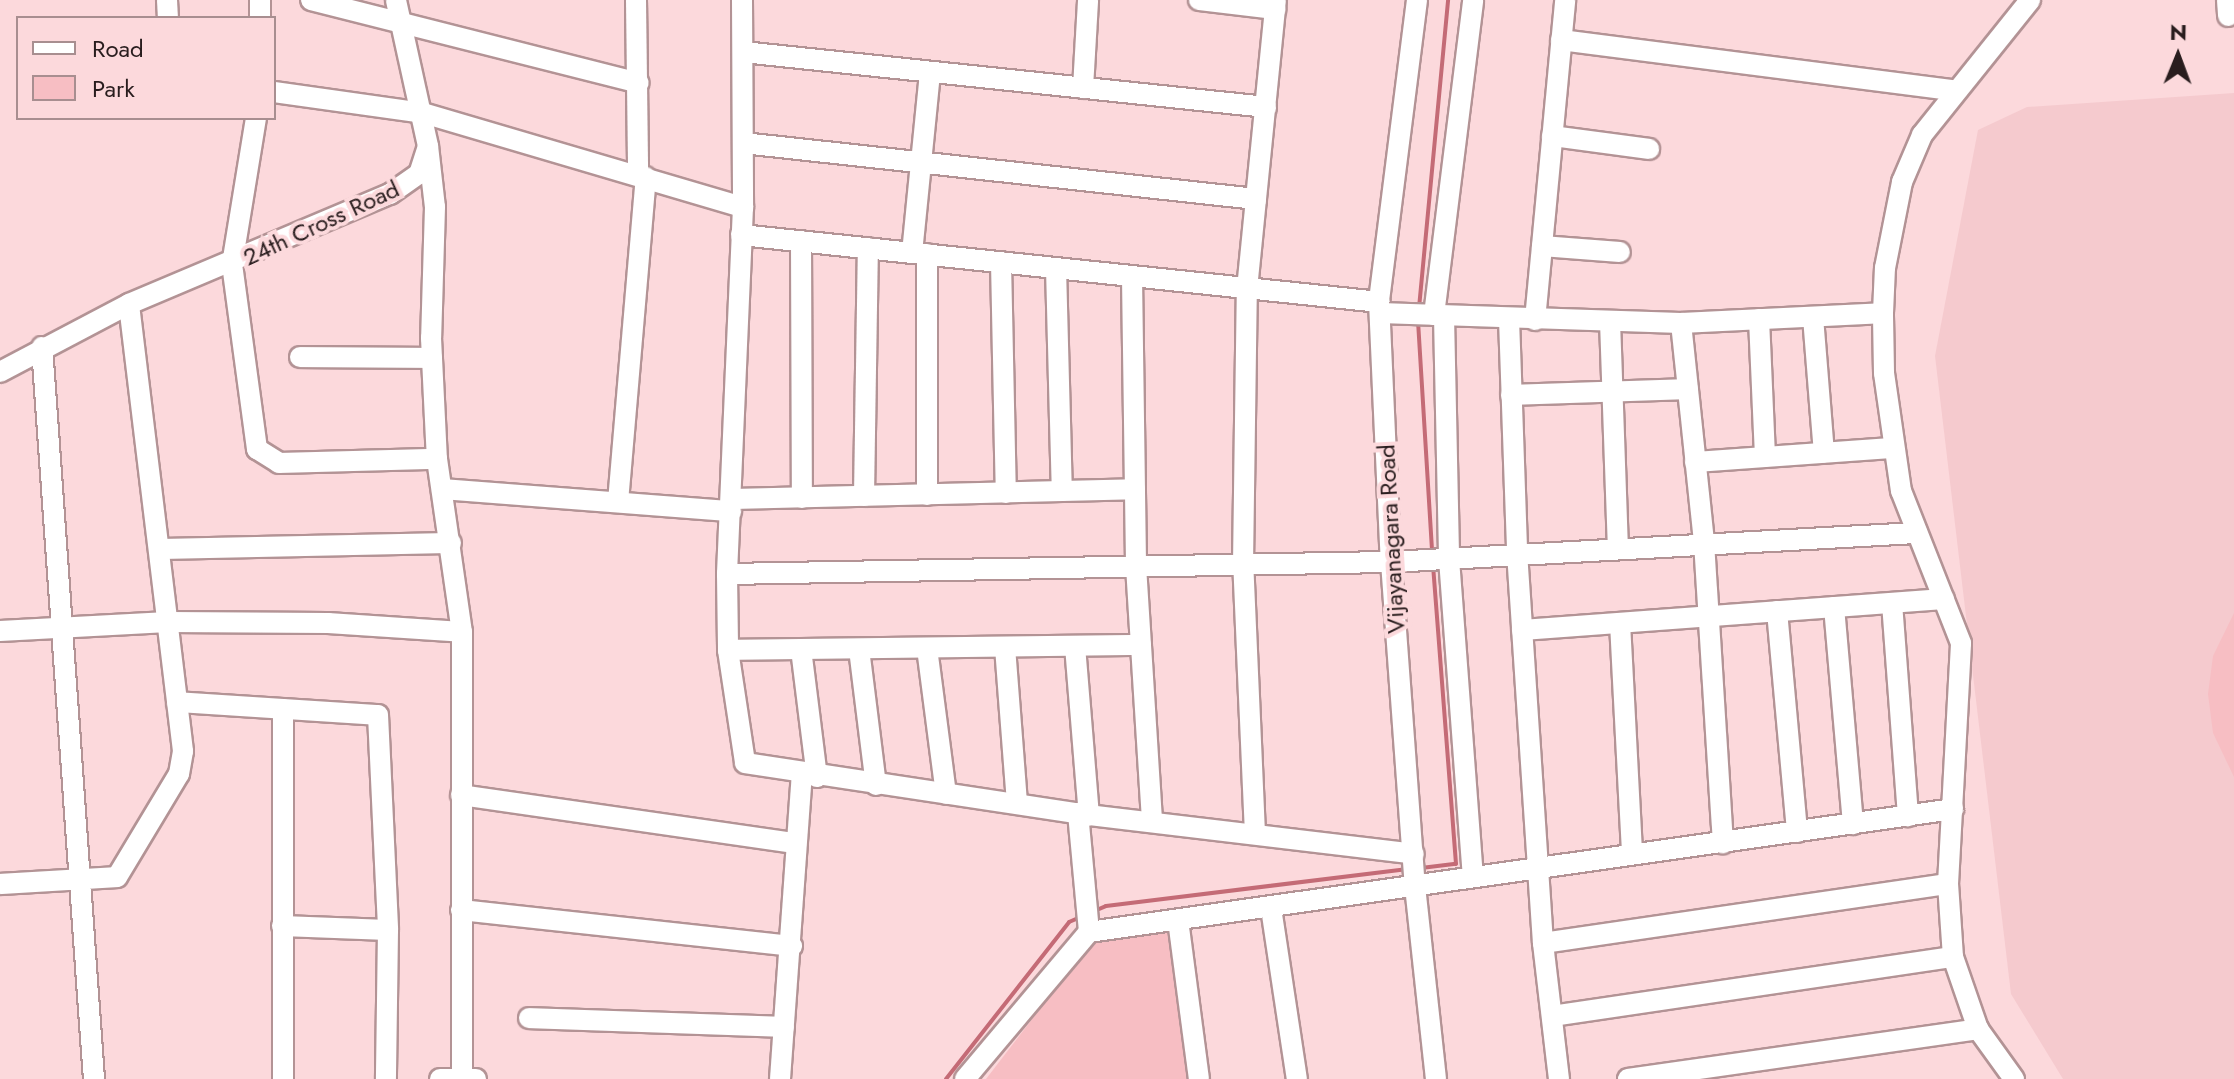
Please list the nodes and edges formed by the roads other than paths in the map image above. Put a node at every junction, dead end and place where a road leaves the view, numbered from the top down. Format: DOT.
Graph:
graph roads {
  1 [pos="311,0"];
  2 [pos="636,0"];
  3 [pos="742,0"];
  4 [pos="1088,0"];
  5 [pos="1199,0"];
  6 [pos="1417,0"];
  7 [pos="1473,0"];
  8 [pos="1565,0"];
  9 [pos="2030,0"];
  10 [pos="1276,4"];
  11 [pos="398,10"];
  12 [pos="1561,40"];
  13 [pos="743,52"];
  14 [pos="930,72"];
  15 [pos="639,83"];
  16 [pos="1083,88"];
  17 [pos="1953,90"];
  18 [pos="276,92"];
  19 [pos="1266,107"];
  20 [pos="423,113"];
  21 [pos="256,120"];
  22 [pos="1552,136"];
  23 [pos="743,143"];
  24 [pos="428,146"];
  25 [pos="1649,149"];
  26 [pos="921,165"];
  27 [pos="642,176"];
  28 [pos="1256,199"];
  29 [pos="743,207"];
  30 [pos="741,235"];
  31 [pos="801,241"];
  32 [pos="1542,246"];
  33 [pos="868,248"];
  34 [pos="1620,252"];
  35 [pos="920,254"];
  36 [pos="1001,262"];
  37 [pos="232,264"];
  38 [pos="1056,268"];
  39 [pos="1132,277"];
  40 [pos="1247,289"];
  41 [pos="129,304"];
  42 [pos="1379,308"];
  43 [pos="1883,313"];
  44 [pos="1439,316"];
  45 [pos="1813,317"];
  46 [pos="1509,319"];
  47 [pos="1759,319"];
  48 [pos="1535,320"];
  49 [pos="1610,321"];
  50 [pos="1681,323"];
  51 [pos="42,347"];
  52 [pos="300,357"];
  53 [pos="432,358"];
  54 [pos="0,372"];
  55 [pos="1688,389"];
  56 [pos="1609,392"];
  57 [pos="1511,395"];
  58 [pos="1892,448"];
  59 [pos="1824,453"];
  60 [pos="1765,457"];
  61 [pos="437,459"];
  62 [pos="1695,462"];
  63 [pos="442,489"];
  64 [pos="1135,489"];
  65 [pos="1062,491"];
  66 [pos="1006,493"];
  67 [pos="927,495"];
  68 [pos="864,496"];
  69 [pos="802,498"];
  70 [pos="618,502"];
  71 [pos="731,505"];
  72 [pos="1917,533"];
  73 [pos="1704,542"];
  74 [pos="451,543"];
  75 [pos="1618,547"];
  76 [pos="159,549"];
  77 [pos="1517,552"];
  78 [pos="1449,559"];
  79 [pos="1391,562"];
  80 [pos="1243,564"];
  81 [pos="1136,566"];
  82 [pos="727,574"];
  83 [pos="1944,599"];
  84 [pos="1892,603"];
  85 [pos="1834,607"];
  86 [pos="1777,611"];
  87 [pos="1708,617"];
  88 [pos="168,622"];
  89 [pos="1620,623"];
  90 [pos="61,629"];
  91 [pos="1522,630"];
  92 [pos="0,631"];
  93 [pos="462,632"];
  94 [pos="1141,645"];
  95 [pos="1075,646"];
  96 [pos="1005,647"];
  97 [pos="927,648"];
  98 [pos="801,649"];
  99 [pos="859,649"];
  100 [pos="728,650"];
  101 [pos="177,702"];
  102 [pos="283,709"];
  103 [pos="810,776"];
  104 [pos="876,785"];
  105 [pos="946,794"];
  106 [pos="461,795"];
  107 [pos="1017,804"];
  108 [pos="1953,809"];
  109 [pos="1083,814"];
  110 [pos="1908,816"];
  111 [pos="1152,822"];
  112 [pos="1853,824"];
  113 [pos="1797,832"];
  114 [pos="1255,834"];
  115 [pos="794,843"];
  116 [pos="1723,843"];
  117 [pos="1414,854"];
  118 [pos="1632,854"];
  119 [pos="1538,869"];
  120 [pos="1473,877"];
  121 [pos="79,880"];
  122 [pos="0,884"];
  123 [pos="1948,884"];
  124 [pos="1415,886"];
  125 [pos="1271,908"];
  126 [pos="461,910"];
  127 [pos="1178,920"];
  128 [pos="282,926"];
  129 [pos="388,930"];
  130 [pos="1089,932"];
  131 [pos="1543,943"];
  132 [pos="792,946"];
  133 [pos="1953,957"];
  134 [pos="1552,1016"];
  135 [pos="529,1018"];
  136 [pos="784,1027"];
  137 [pos="1978,1029"];
  138 [pos="94,1079"];
  139 [pos="283,1079"];
  140 [pos="386,1079"];
  141 [pos="440,1079"];
  142 [pos="462,1079"];
  143 [pos="476,1079"];
  144 [pos="780,1079"];
  145 [pos="965,1079"];
  146 [pos="1199,1079"];
  147 [pos="1297,1079"];
  148 [pos="1436,1079"];
  149 [pos="1559,1079"];
  150 [pos="1628,1079"];
  151 [pos="2014,1079"];
  1 -- 11 [label="street"];
  2 -- 15 [label="street"];
  3 -- 13 [label="street"];
  4 -- 16 [label="street"];
  5 -- 10 [label="street"];
  6 -- 42 [label="street, Vijayanagara Road"];
  7 -- 44 [label="street"];
  8 -- 12 [label="street"];
  9 -- 17 [label="street"];
  10 -- 19 [label="street"];
  11 -- 15 [label="street"];
  11 -- 20 [label="street"];
  12 -- 17 [label="street"];
  12 -- 22 [label="street"];
  13 -- 14 [label="street"];
  13 -- 23 [label="street"];
  14 -- 16 [label="street"];
  14 -- 26 [label="street"];
  15 -- 27 [label="street"];
  16 -- 19 [label="street"];
  17 -- 43 [label="street"];
  18 -- 20 [label="street"];
  19 -- 28 [label="street"];
  20 -- 24 [label="street"];
  20 -- 27 [label="street"];
  21 -- 37 [label="street"];
  22 -- 25 [label="street"];
  22 -- 32 [label="street"];
  23 -- 26 [label="street"];
  23 -- 29 [label="street"];
  24 -- 37 [label="street, 24th Cross Road"];
  24 -- 53 [label="street"];
  26 -- 28 [label="street"];
  26 -- 35 [label="street"];
  27 -- 29 [label="street"];
  27 -- 70 [label="street"];
  28 -- 40 [label="street"];
  29 -- 30 [label="street"];
  30 -- 31 [label="street"];
  30 -- 71 [label="street"];
  31 -- 33 [label="street"];
  31 -- 69 [label="street"];
  32 -- 34 [label="street"];
  32 -- 48 [label="street"];
  33 -- 35 [label="street"];
  33 -- 68 [label="street"];
  35 -- 36 [label="street"];
  35 -- 67 [label="street"];
  36 -- 38 [label="street"];
  36 -- 66 [label="street"];
  37 -- 41 [label="street, 24th Cross Road"];
  37 -- 61 [label="street"];
  38 -- 39 [label="street"];
  38 -- 65 [label="street"];
  39 -- 40 [label="street"];
  39 -- 64 [label="street"];
  40 -- 42 [label="street"];
  40 -- 80 [label="street"];
  41 -- 51 [label="street, 24th Cross Road"];
  41 -- 76 [label="street"];
  42 -- 44 [label="street"];
  42 -- 79 [label="street, Vijayanagara Road"];
  43 -- 45 [label="street"];
  43 -- 58 [label="street"];
  44 -- 46 [label="street"];
  44 -- 78 [label="street"];
  45 -- 47 [label="street"];
  45 -- 59 [label="street"];
  46 -- 48 [label="street"];
  46 -- 57 [label="street"];
  47 -- 50 [label="street"];
  47 -- 60 [label="street"];
  48 -- 49 [label="street"];
  49 -- 50 [label="street"];
  49 -- 56 [label="street"];
  50 -- 55 [label="street"];
  51 -- 54 [label="street, 24th Cross Road"];
  51 -- 90 [label="street"];
  52 -- 53 [label="street"];
  53 -- 61 [label="street"];
  55 -- 56 [label="street"];
  55 -- 62 [label="street"];
  56 -- 57 [label="street"];
  56 -- 75 [label="street"];
  57 -- 77 [label="street"];
  58 -- 59 [label="street"];
  58 -- 72 [label="street"];
  59 -- 60 [label="street"];
  60 -- 62 [label="street"];
  61 -- 63 [label="street"];
  62 -- 73 [label="street"];
  63 -- 70 [label="street"];
  63 -- 74 [label="street"];
  64 -- 65 [label="street"];
  64 -- 81 [label="street"];
  65 -- 66 [label="street"];
  66 -- 67 [label="street"];
  67 -- 68 [label="street"];
  68 -- 69 [label="street"];
  69 -- 71 [label="street"];
  70 -- 71 [label="street"];
  71 -- 82 [label="street"];
  72 -- 73 [label="street"];
  72 -- 83 [label="street"];
  73 -- 75 [label="street"];
  73 -- 87 [label="street"];
  74 -- 76 [label="street"];
  74 -- 93 [label="street"];
  75 -- 77 [label="street"];
  76 -- 88 [label="street"];
  77 -- 78 [label="street"];
  77 -- 91 [label="street"];
  78 -- 79 [label="street"];
  78 -- 120 [label="street"];
  79 -- 80 [label="street"];
  79 -- 117 [label="street, Vijayanagara Road"];
  80 -- 81 [label="street"];
  80 -- 114 [label="street"];
  81 -- 82 [label="street"];
  81 -- 94 [label="street"];
  82 -- 100 [label="street"];
  83 -- 84 [label="street"];
  83 -- 108 [label="street"];
  84 -- 85 [label="street"];
  84 -- 110 [label="street"];
  85 -- 86 [label="street"];
  85 -- 112 [label="street"];
  86 -- 87 [label="street"];
  86 -- 113 [label="street"];
  87 -- 89 [label="street"];
  87 -- 116 [label="street"];
  88 -- 90 [label="street"];
  88 -- 93 [label="street"];
  88 -- 101 [label="street"];
  89 -- 91 [label="street"];
  89 -- 118 [label="street"];
  90 -- 92 [label="street"];
  90 -- 121 [label="street"];
  91 -- 119 [label="street"];
  93 -- 106 [label="street"];
  94 -- 95 [label="street"];
  94 -- 111 [label="street"];
  95 -- 96 [label="street"];
  95 -- 109 [label="street"];
  96 -- 97 [label="street"];
  96 -- 107 [label="street"];
  97 -- 99 [label="street"];
  97 -- 105 [label="street"];
  98 -- 99 [label="street"];
  98 -- 100 [label="street"];
  98 -- 103 [label="street"];
  99 -- 104 [label="street"];
  100 -- 103 [label="street"];
  101 -- 102 [label="street"];
  101 -- 121 [label="street"];
  102 -- 128 [label="street"];
  102 -- 129 [label="street"];
  103 -- 104 [label="street"];
  103 -- 115 [label="street"];
  104 -- 105 [label="street"];
  105 -- 107 [label="street"];
  106 -- 115 [label="street"];
  106 -- 126 [label="street"];
  107 -- 109 [label="street"];
  108 -- 110 [label="street"];
  108 -- 123 [label="street"];
  109 -- 111 [label="street"];
  109 -- 130 [label="street"];
  110 -- 112 [label="street"];
  111 -- 114 [label="street"];
  112 -- 113 [label="street"];
  113 -- 116 [label="street"];
  114 -- 117 [label="street"];
  115 -- 132 [label="street"];
  116 -- 118 [label="street"];
  117 -- 124 [label="street, Vijayanagara Road"];
  118 -- 119 [label="street"];
  119 -- 120 [label="street"];
  119 -- 131 [label="street"];
  120 -- 124 [label="street"];
  121 -- 122 [label="street"];
  121 -- 138 [label="street"];
  123 -- 131 [label="street"];
  123 -- 133 [label="street"];
  124 -- 125 [label="street"];
  124 -- 148 [label="street, Vijayanagara Road"];
  125 -- 127 [label="street"];
  125 -- 147 [label="street"];
  126 -- 132 [label="street"];
  126 -- 142 [label="street"];
  127 -- 130 [label="street"];
  127 -- 146 [label="street"];
  128 -- 129 [label="street"];
  128 -- 139 [label="street"];
  129 -- 140 [label="street"];
  130 -- 145 [label="street"];
  131 -- 134 [label="street"];
  132 -- 136 [label="street"];
  133 -- 134 [label="street"];
  133 -- 137 [label="street"];
  134 -- 149 [label="street"];
  135 -- 136 [label="street"];
  136 -- 144 [label="street"];
  137 -- 150 [label="street"];
  137 -- 151 [label="street"];
  141 -- 142 [label="street"];
  142 -- 143 [label="street"];
}
